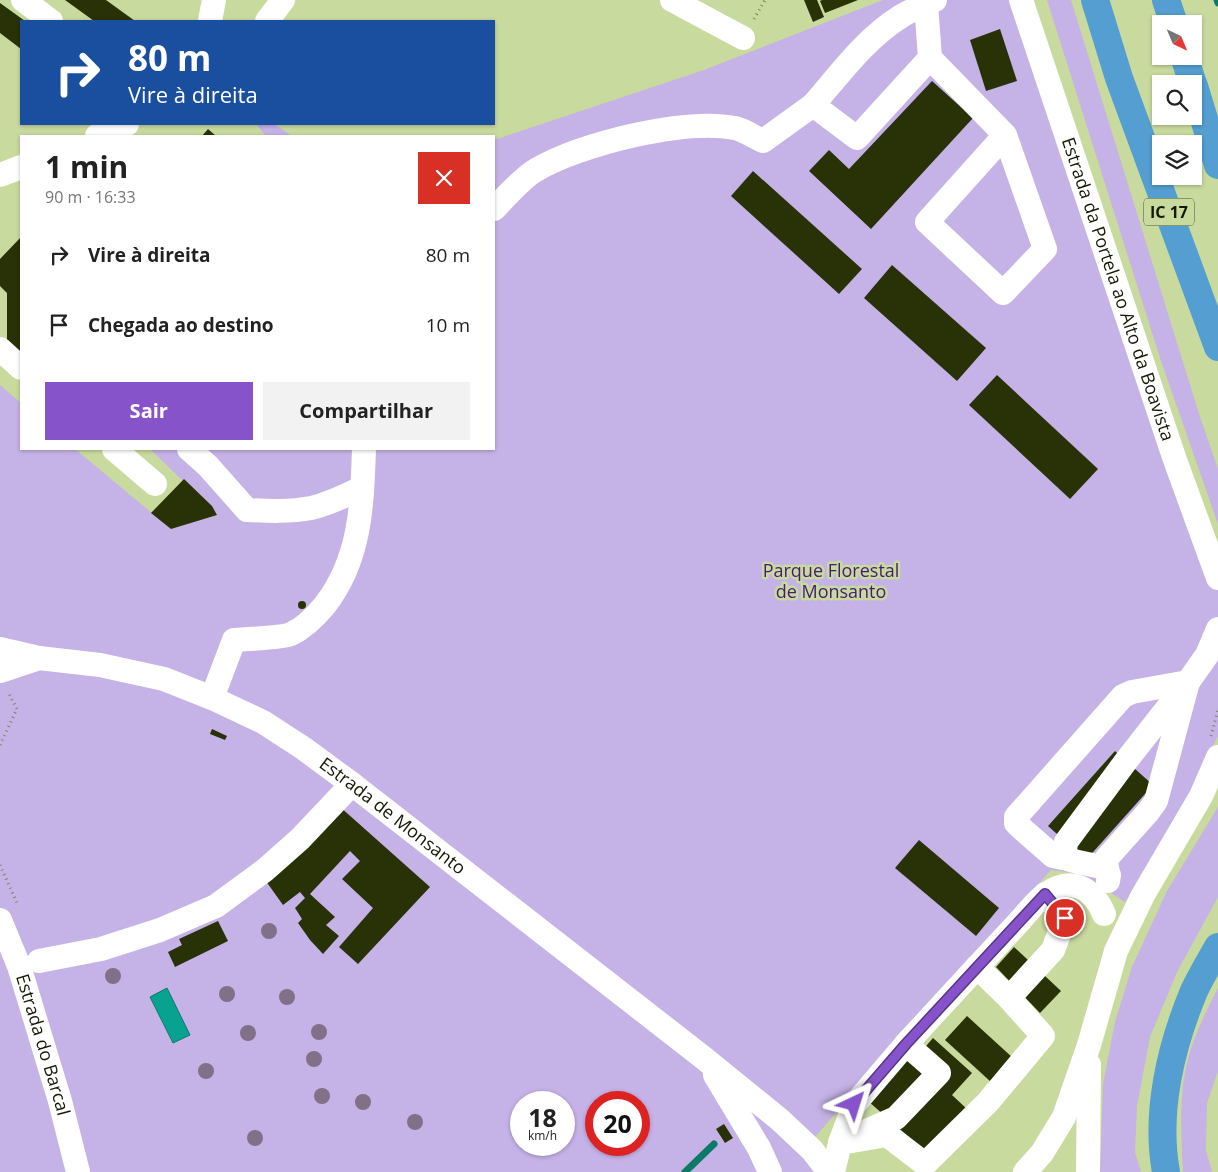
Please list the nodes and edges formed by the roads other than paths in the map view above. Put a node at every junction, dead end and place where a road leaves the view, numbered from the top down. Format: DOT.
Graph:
graph roads {
  1 [pos="22,0"];
  2 [pos="214,0"];
  3 [pos="283,0"];
  4 [pos="672,0"];
  5 [pos="1021,0"];
  6 [pos="1095,0"];
  7 [pos="1166,0"];
  8 [pos="931,2"];
  9 [pos="1171,15"];
  10 [pos="50,20"];
  11 [pos="210,20"];
  12 [pos="268,20"];
  13 [pos="743,38"];
  14 [pos="930,58"];
  15 [pos="813,105"];
  16 [pos="1202,114"];
  17 [pos="124,125"];
  18 [pos="100,135"];
  19 [pos="1005,135"];
  20 [pos="1218,165"];
  21 [pos="495,207"];
  22 [pos="1218,347"];
  23 [pos="0,349"];
  24 [pos="20,367"];
  25 [pos="115,450"];
  26 [pos="190,450"];
  27 [pos="364,450"];
  28 [pos="155,484"];
  29 [pos="362,488"];
  30 [pos="1218,578"];
  31 [pos="1218,629"];
  32 [pos="0,649"];
  33 [pos="39,658"];
  34 [pos="3,679"];
  35 [pos="1188,682"];
  36 [pos="212,698"];
  37 [pos="1218,757"];
  38 [pos="352,784"];
  39 [pos="1068,859"];
  40 [pos="1107,868"];
  41 [pos="1045,894"];
  42 [pos="1104,914"];
  43 [pos="0,920"];
  44 [pos="1218,947"];
  45 [pos="1116,951"];
  46 [pos="7,958"];
  47 [pos="39,961"];
  48 [pos="977,967"];
  49 [pos="1009,998"];
  50 [pos="906,1044"];
  51 [pos="1089,1046"];
  52 [pos="705,1059"];
  53 [pos="840,1143"];
  54 [pos="78,1172"];
  55 [pos="770,1172"];
  56 [pos="831,1172"];
  57 [pos="1025,1172"];
  58 [pos="1088,1172"];
  59 [pos="1166,1172"];
  1 -- 10 [label="street"];
  2 -- 11 [label="street"];
  3 -- 12 [label="street"];
  4 -- 13 [label="street"];
  5 -- 30 [label="street, Estrada da Portela ao Alto da Boavista"];
  6 -- 22 [label="highway, IC 17"];
  7 -- 9 [label="highway"];
  8 -- 14 [label="street"];
  8 -- 15 [label="street"];
  14 -- 15 [label="street"];
  14 -- 19 [label="street"];
  15 -- 21 [label="street"];
  16 -- 20 [label="highway"];
  17 -- 18 [label="street"];
  19 -- 19 [label="street"];
  23 -- 24 [label="street"];
  25 -- 28 [label="street"];
  26 -- 29 [label="street"];
  27 -- 29 [label="street"];
  29 -- 36 [label="street"];
  31 -- 35 [label="street"];
  32 -- 33 [label="street, Estrada de Monsanto"];
  33 -- 34 [label="street, Estrada de Monsanto"];
  33 -- 36 [label="street, Estrada de Monsanto"];
  35 -- 39 [label="street"];
  35 -- 39 [label="street"];
  35 -- 40 [label="street"];
  36 -- 38 [label="street, Estrada de Monsanto"];
  37 -- 45 [label="street"];
  38 -- 47 [label="street"];
  38 -- 52 [label="street, Estrada de Monsanto"];
  39 -- 40 [label="street"];
  40 -- 42 [label="street"];
  41 -- 42 [label="street"];
  41 -- 48 [label="street"];
  41 -- 49 [label="street"];
  42 -- 45 [label="street"];
  43 -- 46 [label="street, Estrada do Barcal"];
  44 -- 59 [label="highway"];
  45 -- 51 [label="street"];
  46 -- 54 [label="street, Estrada do Barcal"];
  48 -- 49 [label="street"];
  48 -- 50 [label="street"];
  49 -- 53 [label="street"];
  50 -- 53 [label="street"];
  50 -- 53 [label="street"];
  51 -- 57 [label="street"];
  51 -- 58 [label="street"];
  52 -- 55 [label="street, Estrada de Monsanto"];
  52 -- 56 [label="street, Estrada de Monsanto"];
  53 -- 56 [label="street"];
}
